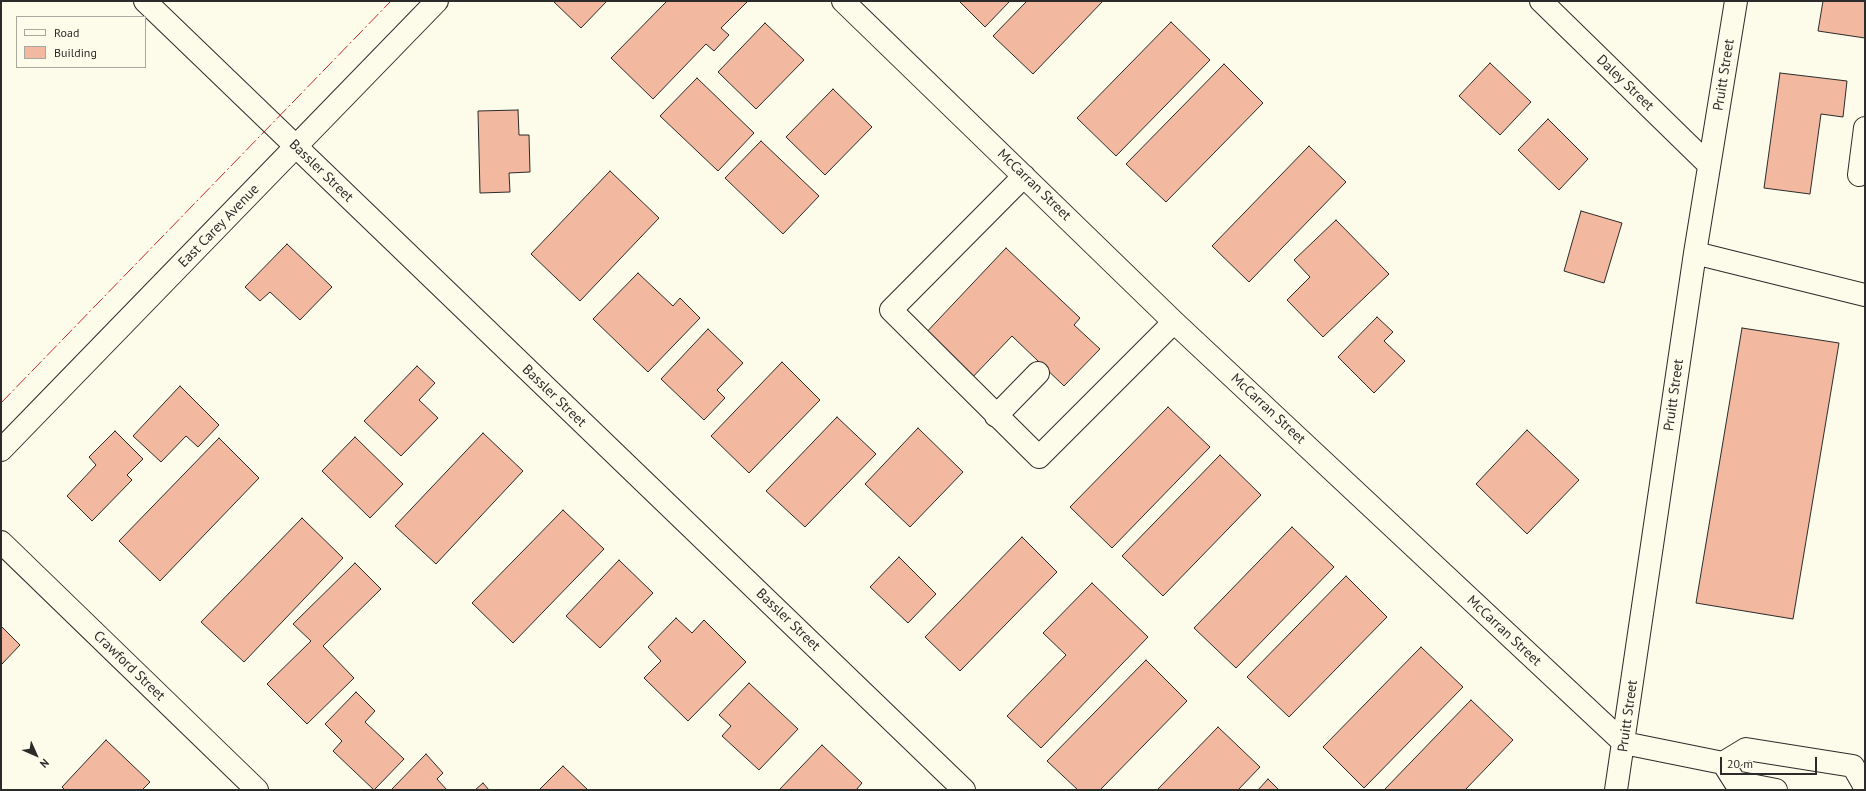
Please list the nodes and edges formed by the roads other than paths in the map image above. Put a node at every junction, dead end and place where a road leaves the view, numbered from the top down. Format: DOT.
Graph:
graph roads {
  1 [pos="145,1"];
  2 [pos="437,1"];
  3 [pos="843,1"];
  4 [pos="1541,1"];
  5 [pos="1736,1"];
  6 [pos="1865,128"];
  7 [pos="296,147"];
  8 [pos="1709,164"];
  9 [pos="1859,175"];
  10 [pos="1024,176"];
  11 [pos="1694,253"];
  12 [pos="1865,295"];
  13 [pos="1174,322"];
  14 [pos="1038,373"];
  15 [pos="996,416"];
  16 [pos="1,450"];
  17 [pos="1,542"];
  18 [pos="1624,743"];
  19 [pos="1723,764"];
  20 [pos="1865,787"];
  21 [pos="257,790"];
  22 [pos="964,790"];
  23 [pos="1616,790"];
  24 [pos="1776,790"];
  25 [pos="1861,790"];
  1 -- 7 [label="street, Bassler Street"];
  2 -- 7 [label="street, East Carey Avenue"];
  3 -- 10 [label="street, McCarran Street"];
  4 -- 8 [label="street, Daley Street"];
  5 -- 8 [label="street, Pruitt Street"];
  6 -- 9 [label="street"];
  7 -- 16 [label="street, East Carey Avenue"];
  7 -- 22 [label="street, Bassler Street"];
  8 -- 11 [label="street, Pruitt Street"];
  10 -- 13 [label="street, McCarran Street"];
  10 -- 15 [label="street"];
  11 -- 12 [label="street"];
  11 -- 18 [label="street, Pruitt Street"];
  13 -- 15 [label="street"];
  13 -- 18 [label="street, McCarran Street"];
  14 -- 15 [label="street"];
  17 -- 21 [label="street, Crawford Street"];
  18 -- 19 [label="street"];
  18 -- 23 [label="street, Pruitt Street"];
  19 -- 20 [label="street"];
  19 -- 24 [label="street"];
  20 -- 25 [label="street"];
}
